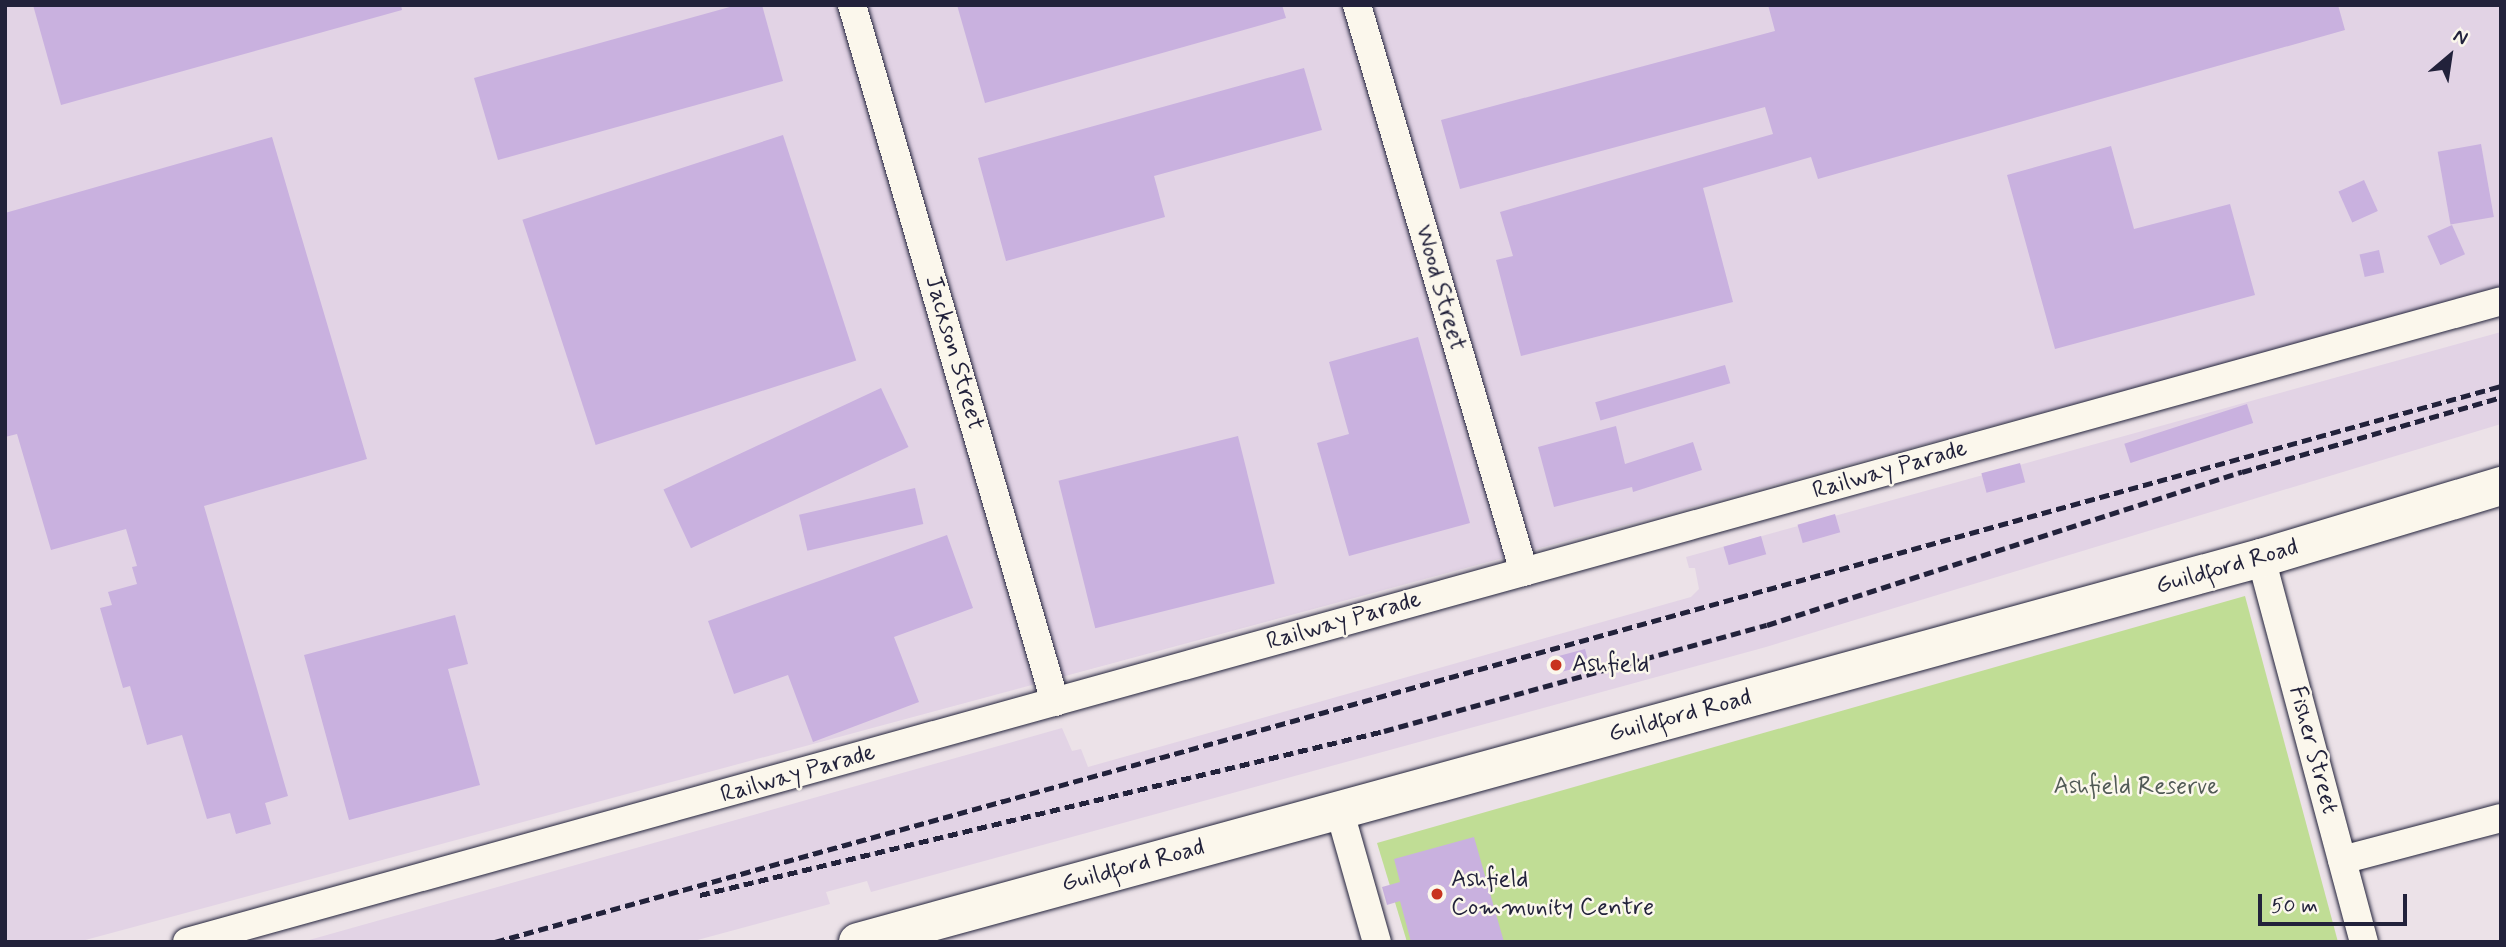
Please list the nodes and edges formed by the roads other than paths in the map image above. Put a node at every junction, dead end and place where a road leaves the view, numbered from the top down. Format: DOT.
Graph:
graph roads {
  1 [pos="852,5"];
  2 [pos="1357,5"];
  3 [pos="2501,301"];
  4 [pos="2501,486"];
  5 [pos="2261,558"];
  6 [pos="1524,572"];
  7 [pos="1055,702"];
  8 [pos="1339,810"];
  9 [pos="2501,818"];
  10 [pos="2342,860"];
  11 [pos="187,942"];
  12 [pos="858,942"];
  13 [pos="1377,942"];
  14 [pos="2364,942"];
  1 -- 7 [label="street, Jackson Street"];
  2 -- 6 [label="street, Wood Street"];
  3 -- 6 [label="street, Railway Parade"];
  4 -- 5 [label="highway, Guildford Road"];
  5 -- 8 [label="highway, Guildford Road"];
  5 -- 10 [label="street, Fisher Street"];
  6 -- 7 [label="street, Railway Parade"];
  7 -- 11 [label="street, Railway Parade"];
  8 -- 12 [label="highway, Guildford Road"];
  8 -- 13 [label="street"];
  9 -- 10 [label="street"];
  10 -- 14 [label="street, Fisher Street"];
}
